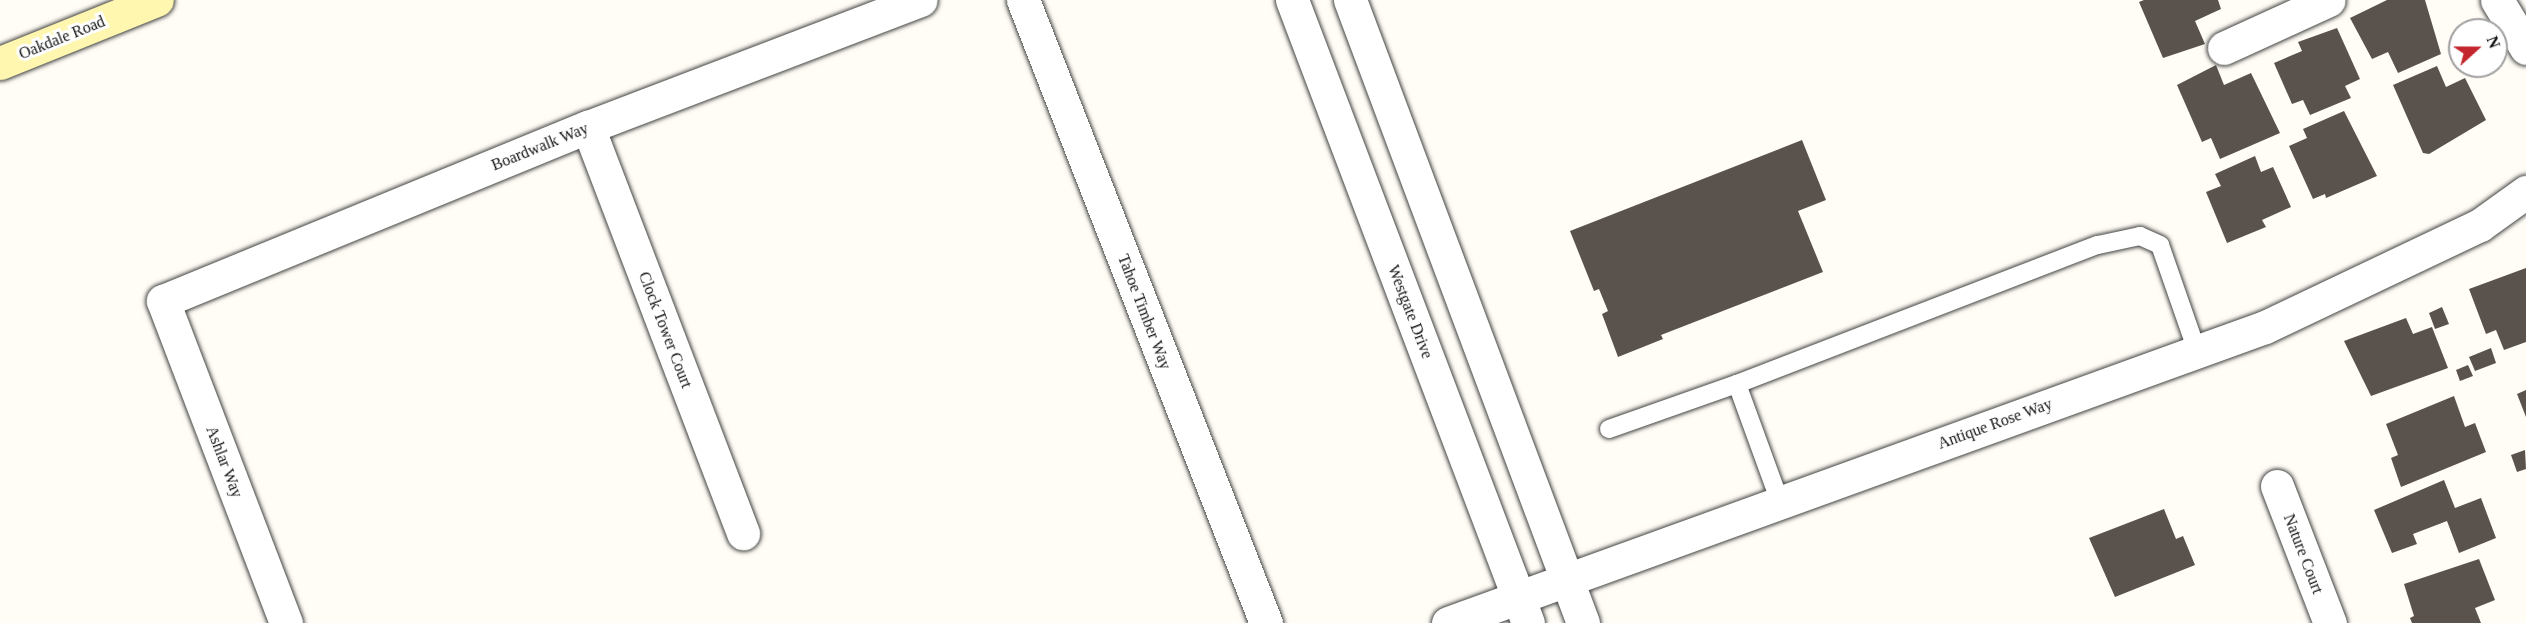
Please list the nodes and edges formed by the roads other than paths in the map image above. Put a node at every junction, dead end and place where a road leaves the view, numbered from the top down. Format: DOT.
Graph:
graph roads {
  1 [pos="157,0"];
  2 [pos="921,0"];
  3 [pos="1023,0"];
  4 [pos="1292,0"];
  5 [pos="1350,0"];
  6 [pos="2329,0"];
  7 [pos="2497,0"];
  8 [pos="2224,48"];
  9 [pos="2526,48"];
  10 [pos="0,63"];
  11 [pos="588,128"];
  12 [pos="2526,192"];
  13 [pos="163,301"];
  14 [pos="2197,351"];
  15 [pos="1737,384"];
  16 [pos="1609,429"];
  17 [pos="2277,486"];
  18 [pos="1780,502"];
  19 [pos="743,533"];
  20 [pos="1565,579"];
  21 [pos="1523,609"];
  22 [pos="286,623"];
  23 [pos="1266,623"];
  24 [pos="1448,623"];
  25 [pos="1583,623"];
  26 [pos="2330,623"];
  1 -- 10 [label="main road, Oakdale Road"];
  2 -- 11 [label="street, Boardwalk Way"];
  3 -- 23 [label="street, Tahoe Timber Way"];
  4 -- 21 [label="street, Westgate Drive"];
  5 -- 20 [label="street"];
  6 -- 8 [label="street"];
  7 -- 9 [label="street"];
  11 -- 13 [label="street, Boardwalk Way"];
  11 -- 19 [label="street, Clock Tower Court"];
  12 -- 14 [label="street, Antique Rose Way"];
  13 -- 22 [label="street, Ashlar Way"];
  14 -- 15 [label="lane"];
  14 -- 18 [label="street, Antique Rose Way"];
  15 -- 16 [label="lane"];
  15 -- 18 [label="lane"];
  17 -- 26 [label="street, Nature Court"];
  18 -- 20 [label="street, Antique Rose Way"];
  20 -- 21 [label="street, Antique Rose Way"];
  20 -- 25 [label="street"];
  21 -- 24 [label="street, Antique Rose Way"];
}
